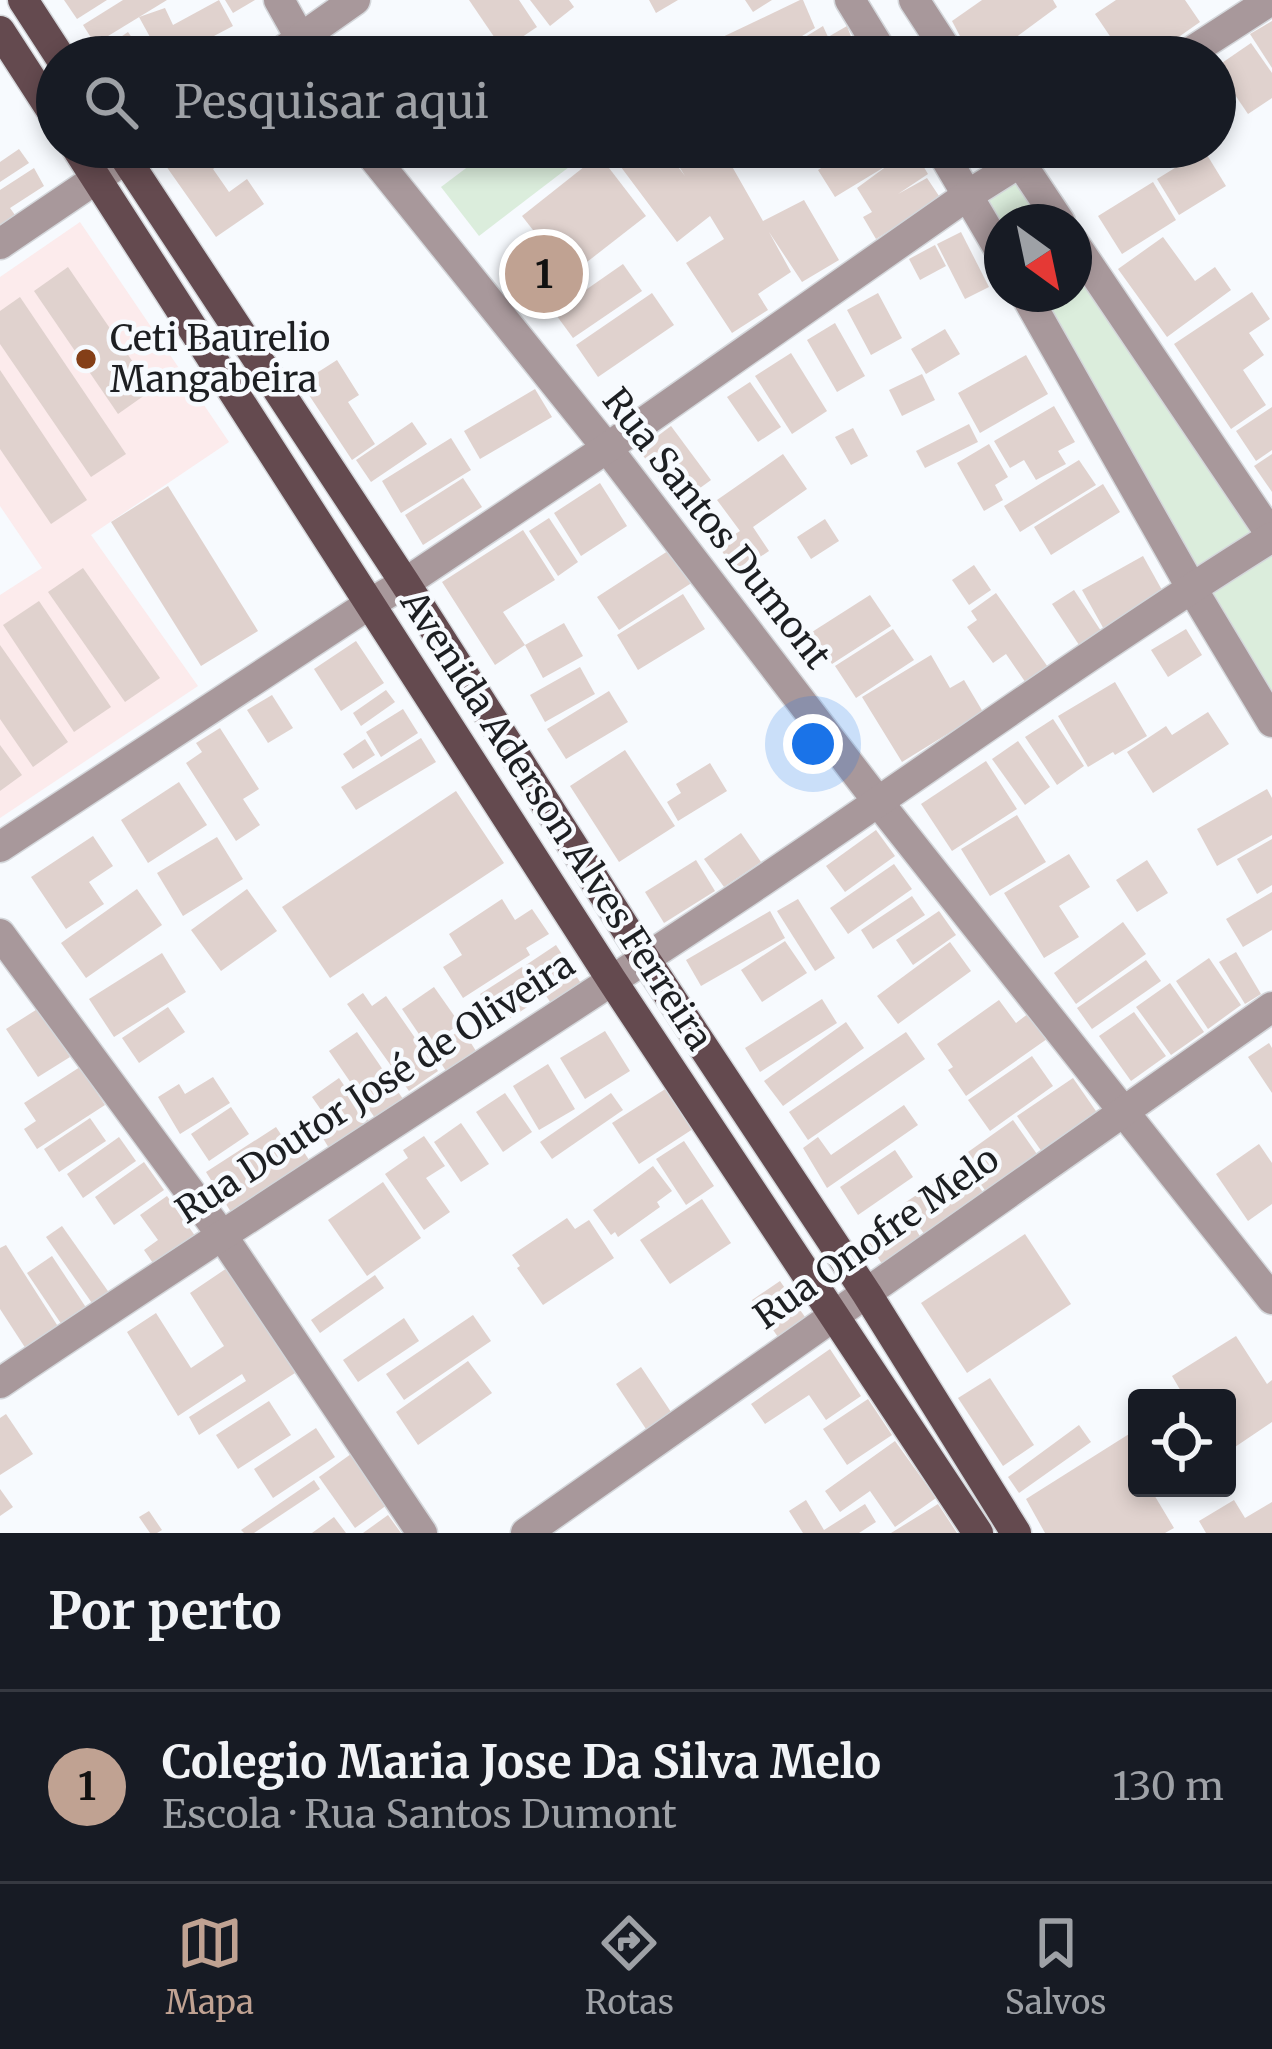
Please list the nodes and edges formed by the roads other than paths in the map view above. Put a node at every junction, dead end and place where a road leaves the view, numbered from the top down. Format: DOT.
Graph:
graph roads {
  1 [pos="23,0"];
  2 [pos="279,0"];
  3 [pos="356,0"];
  4 [pos="850,0"];
  5 [pos="914,0"];
  6 [pos="1271,0"];
  7 [pos="0,21"];
  8 [pos="0,31"];
  9 [pos="46,36"];
  10 [pos="299,36"];
  11 [pos="318,36"];
  12 [pos="872,36"];
  13 [pos="937,36"];
  14 [pos="1215,36"];
  15 [pos="36,86"];
  16 [pos="90,168"];
  17 [pos="108,168"];
  18 [pos="139,168"];
  19 [pos="382,168"];
  20 [pos="952,168"];
  21 [pos="1004,168"];
  22 [pos="1033,168"];
  23 [pos="96,178"];
  24 [pos="968,195"];
  25 [pos="1051,204"];
  26 [pos="984,223"];
  27 [pos="0,244"];
  28 [pos="1092,270"];
  29 [pos="1034,312"];
  30 [pos="607,448"];
  31 [pos="1272,536"];
  32 [pos="405,584"];
  33 [pos="1191,587"];
  34 [pos="371,603"];
  35 [pos="1272,722"];
  36 [pos="879,803"];
  37 [pos="0,847"];
  38 [pos="0,934"];
  39 [pos="646,959"];
  40 [pos="611,979"];
  41 [pos="1272,1007"];
  42 [pos="726,1081"];
  43 [pos="694,1104"];
  44 [pos="1123,1111"];
  45 [pos="221,1234"];
  46 [pos="867,1294"];
  47 [pos="1272,1299"];
  48 [pos="835,1313"];
  49 [pos="0,1383"];
  50 [pos="422,1533"];
  51 [pos="526,1533"];
  52 [pos="978,1533"];
  53 [pos="1016,1533"];
  1 -- 7 [label="main road"];
  1 -- 9 [label="main road"];
  2 -- 10 [label="street"];
  3 -- 11 [label="street"];
  4 -- 12 [label="street"];
  5 -- 13 [label="street"];
  6 -- 14 [label="street"];
  8 -- 15 [label="main road"];
  16 -- 23 [label="main road, Avenida Aderson Alves Ferreira"];
  17 -- 23 [label="street"];
  18 -- 32 [label="main road, Avenida Aderson Alves Ferreira"];
  19 -- 30 [label="street, Rua Santos Dumont"];
  20 -- 24 [label="street"];
  21 -- 24 [label="street"];
  22 -- 25 [label="street"];
  23 -- 27 [label="street"];
  23 -- 34 [label="main road, Avenida Aderson Alves Ferreira"];
  24 -- 26 [label="street"];
  24 -- 30 [label="street"];
  28 -- 31 [label="street"];
  29 -- 33 [label="street"];
  30 -- 32 [label="street"];
  30 -- 36 [label="street, Rua Santos Dumont"];
  31 -- 33 [label="street, Rua Doutor José de Oliveira"];
  32 -- 34 [label="street"];
  32 -- 39 [label="main road, Avenida Aderson Alves Ferreira"];
  33 -- 35 [label="street"];
  33 -- 36 [label="street, Rua Doutor José de Oliveira"];
  34 -- 37 [label="street"];
  34 -- 40 [label="main road, Avenida Aderson Alves Ferreira"];
  36 -- 39 [label="street, Rua Doutor José de Oliveira"];
  36 -- 44 [label="street, Rua Santos Dumont"];
  38 -- 45 [label="street"];
  39 -- 40 [label="street, Rua Doutor José de Oliveira"];
  39 -- 42 [label="main road, Avenida Aderson Alves Ferreira"];
  40 -- 43 [label="main road, Avenida Aderson Alves Ferreira"];
  40 -- 45 [label="street, Rua Doutor José de Oliveira"];
  41 -- 44 [label="street, Rua Onofre Melo"];
  42 -- 43 [label="main road"];
  42 -- 46 [label="main road, Avenida Aderson Alves Ferreira"];
  43 -- 48 [label="main road, Avenida Aderson Alves Ferreira"];
  44 -- 46 [label="street, Rua Onofre Melo"];
  44 -- 47 [label="street, Rua Santos Dumont"];
  45 -- 49 [label="street, Rua Doutor José de Oliveira"];
  45 -- 50 [label="street"];
  46 -- 48 [label="street, Rua Onofre Melo"];
  46 -- 53 [label="main road, Avenida Aderson Alves Ferreira"];
  48 -- 51 [label="street, Rua Onofre Melo"];
  48 -- 52 [label="main road, Avenida Aderson Alves Ferreira"];
}
